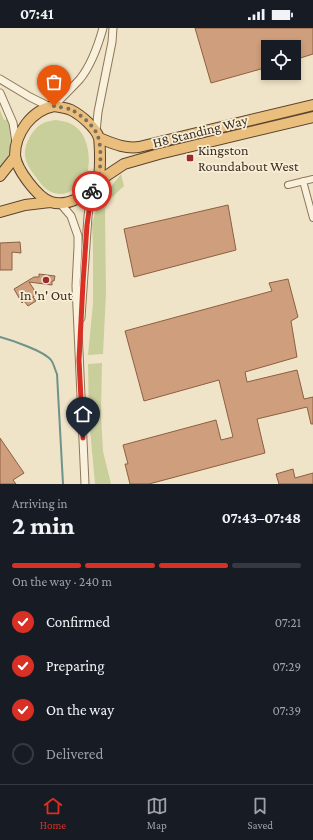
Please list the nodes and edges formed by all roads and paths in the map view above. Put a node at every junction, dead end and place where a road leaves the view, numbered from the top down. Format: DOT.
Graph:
graph roads {
  1 [pos="103,28"];
  2 [pos="113,28"];
  3 [pos="0,79"];
  4 [pos="0,93"];
  5 [pos="313,105"];
  6 [pos="52,106"];
  7 [pos="313,117"];
  8 [pos="97,135"];
  9 [pos="17,144"];
  10 [pos="15,156"];
  11 [pos="0,176"];
  12 [pos="308,180"];
  13 [pos="95,185"];
  14 [pos="288,185"];
  15 [pos="55,203"];
  16 [pos="0,212"];
  17 [pos="313,218"];
  18 [pos="79,360"];
  19 [pos="85,484"];
  1 -- 6 [label="street"];
  2 -- 8 [label="street"];
  3 -- 6 [label="street"];
  4 -- 9 [label="street"];
  5 -- 8 [label="highway, H8 Standing Way"];
  6 -- 8 [label="highway"];
  6 -- 9 [label="highway"];
  7 -- 13 [label="highway, H8 Standing Way"];
  8 -- 13 [label="highway"];
  9 -- 10 [label="highway"];
  10 -- 11 [label="highway"];
  10 -- 15 [label="highway"];
  12 -- 14 [label="street"];
  12 -- 17 [label="street"];
  13 -- 15 [label="highway"];
  13 -- 18 [label="street"];
  15 -- 16 [label="highway"];
  15 -- 18 [label="street"];
  18 -- 19 [label="street"];
}
